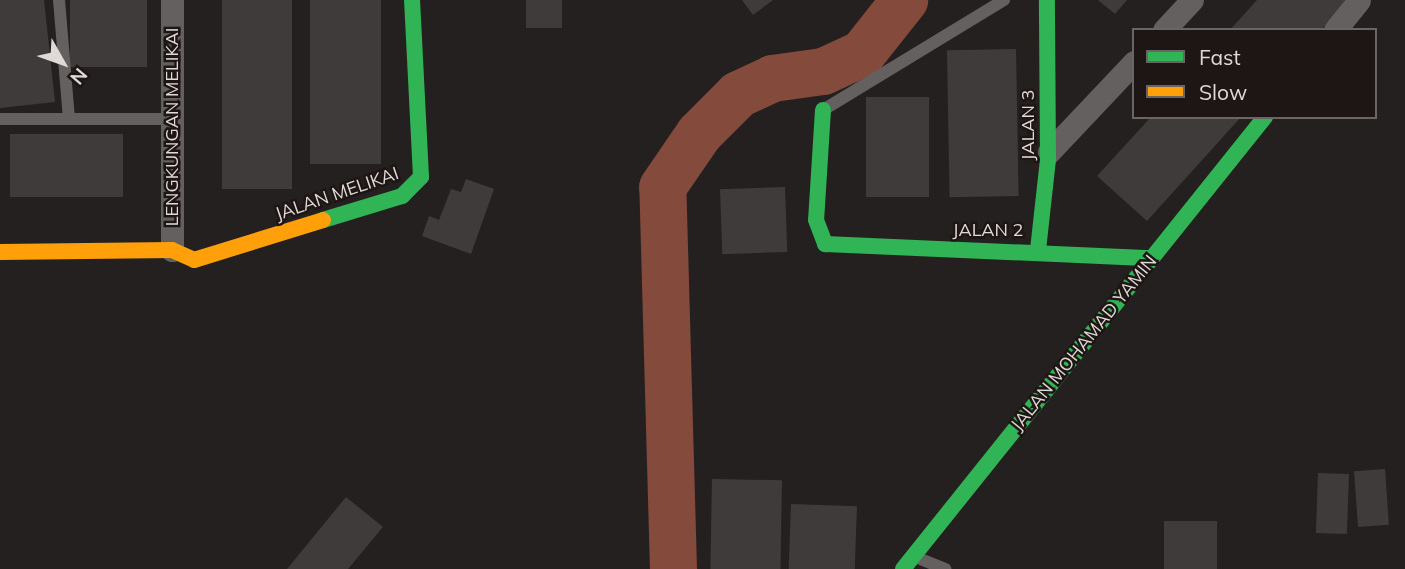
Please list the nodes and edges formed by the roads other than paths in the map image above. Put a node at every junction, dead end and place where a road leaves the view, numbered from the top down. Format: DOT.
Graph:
graph roads {
  1 [pos="59,0"];
  2 [pos="172,0"];
  3 [pos="412,0"];
  4 [pos="1004,0"];
  5 [pos="1047,0"];
  6 [pos="1192,0"];
  7 [pos="1359,0"];
  8 [pos="1166,28"];
  9 [pos="1337,28"];
  10 [pos="1132,64"];
  11 [pos="823,110"];
  12 [pos="69,119"];
  13 [pos="172,119"];
  14 [pos="1263,119"];
  15 [pos="0,120"];
  16 [pos="1048,152"];
  17 [pos="173,250"];
  18 [pos="1038,250"];
  19 [pos="0,252"];
  20 [pos="1151,258"];
  21 [pos="908,563"];
  22 [pos="945,569"];
  1 -- 12 [label="lane"];
  2 -- 13 [label="street, LENGKUNGAN MELIKAI"];
  3 -- 17 [label="street, JALAN MELIKAI"];
  4 -- 11 [label="lane"];
  5 -- 16 [label="street, JALAN 3"];
  6 -- 8 [label="street"];
  7 -- 9 [label="street"];
  10 -- 16 [label="street"];
  11 -- 18 [label="street, JALAN 2"];
  12 -- 13 [label="lane"];
  12 -- 15 [label="lane"];
  13 -- 17 [label="street, LENGKUNGAN MELIKAI"];
  14 -- 20 [label="street, JALAN MOHAMAD YAMIN"];
  16 -- 18 [label="street, JALAN 3"];
  17 -- 19 [label="street, LENGKUNGAN MELIKAI"];
  18 -- 20 [label="street, JALAN 2"];
  20 -- 21 [label="street, JALAN MOHAMAD YAMIN"];
  21 -- 22 [label="lane"];
}
